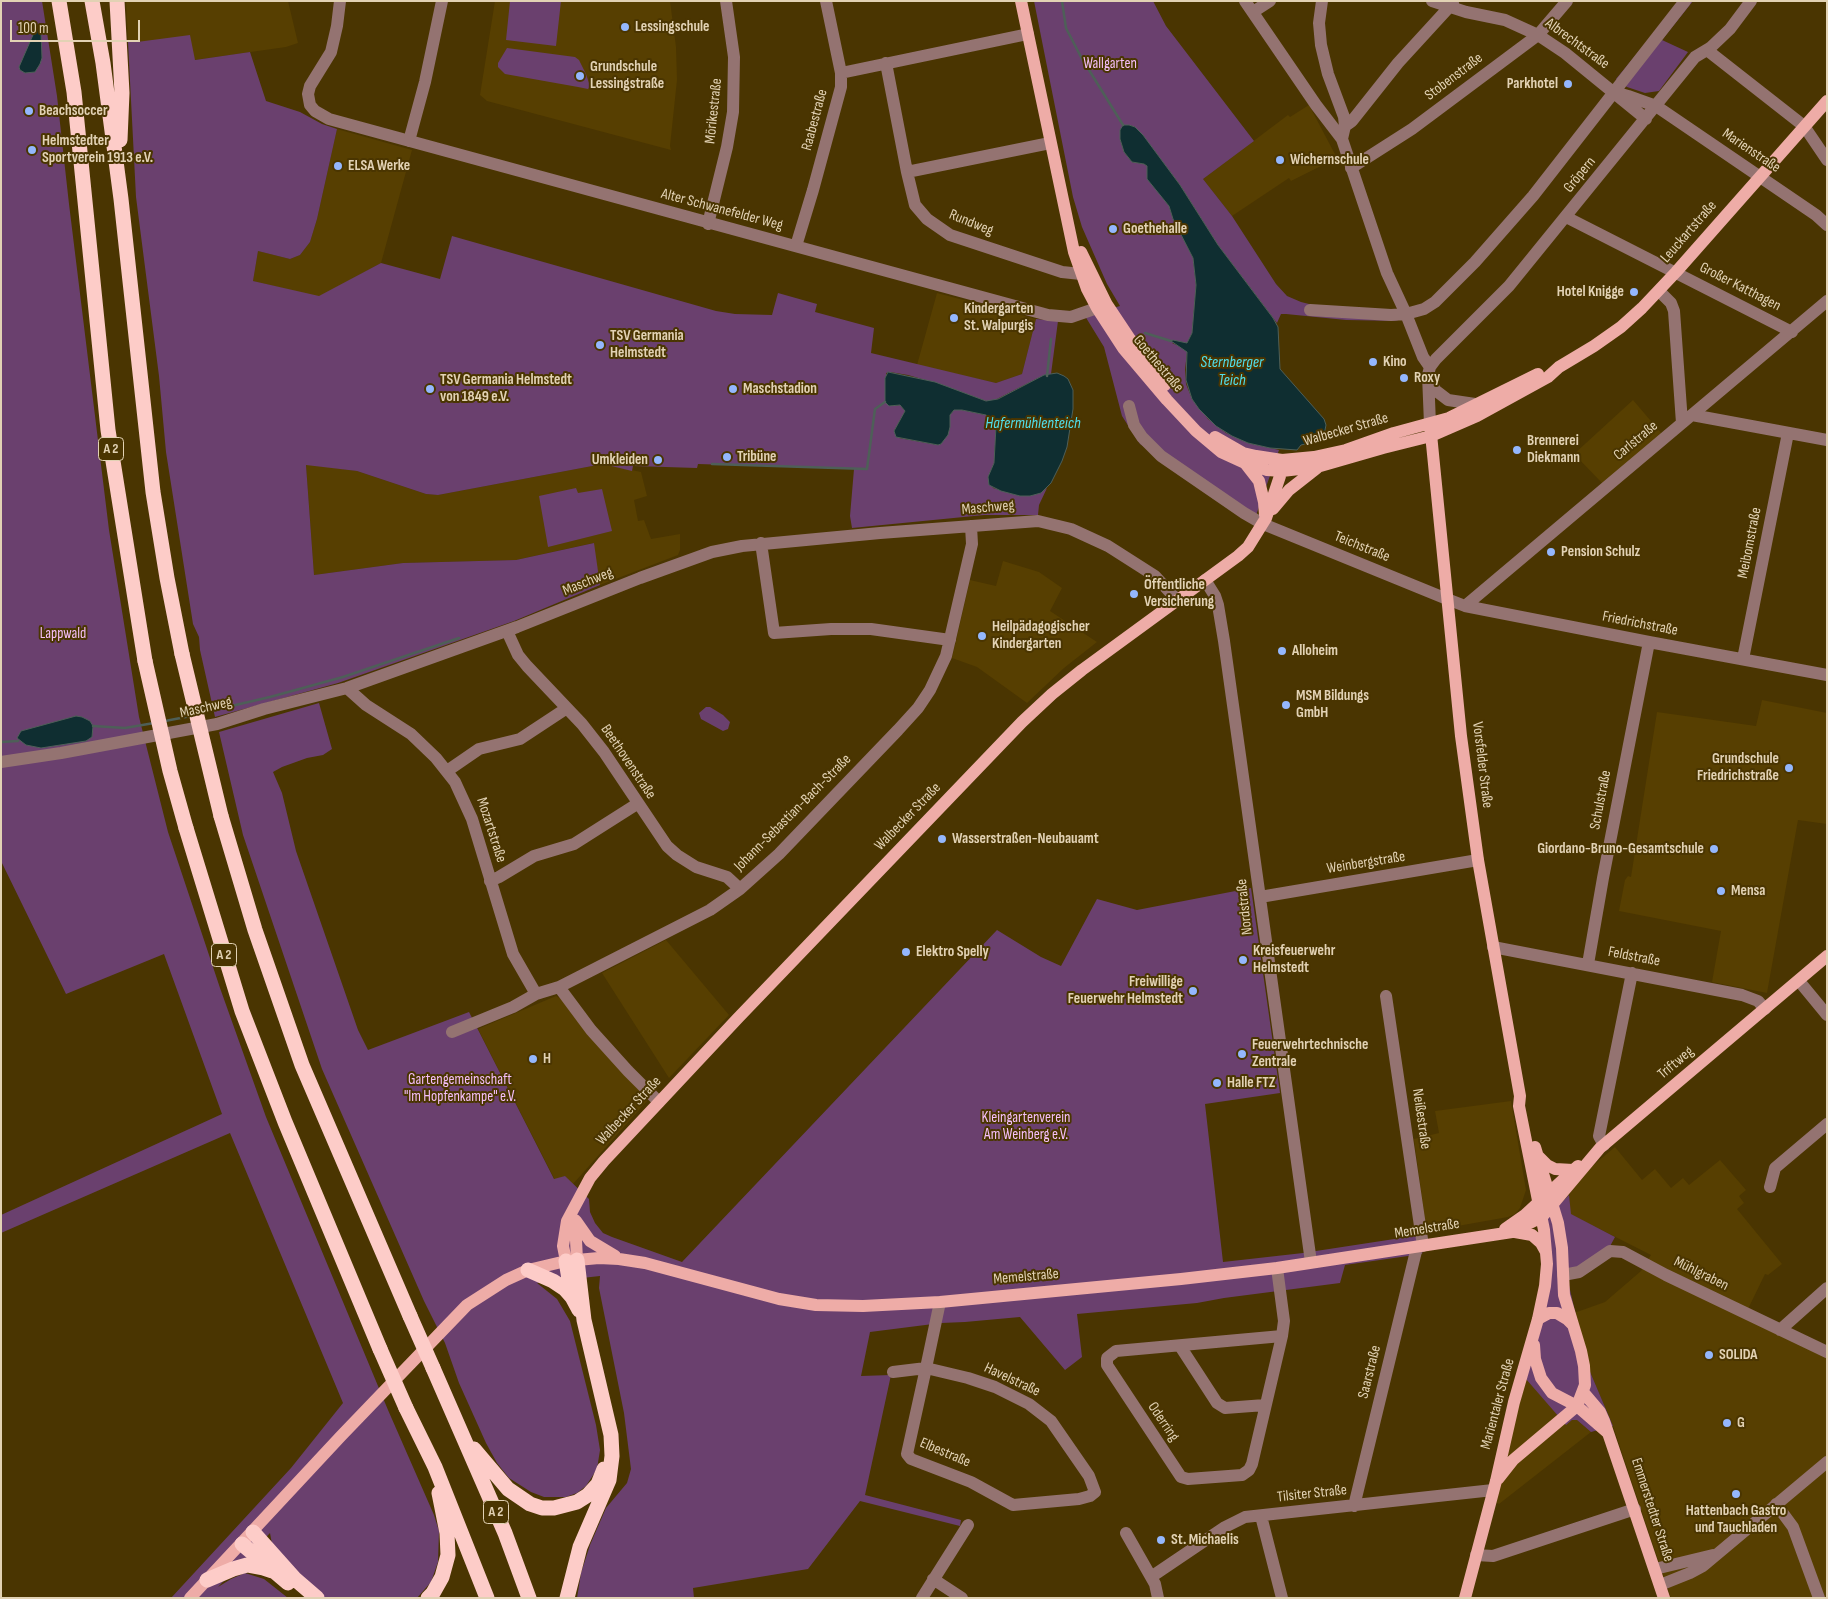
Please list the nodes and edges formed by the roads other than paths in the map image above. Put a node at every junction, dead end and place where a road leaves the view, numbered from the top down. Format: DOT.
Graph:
graph roads {
  1 [pos="59,1"];
  2 [pos="92,1"];
  3 [pos="117,1"];
  4 [pos="340,1"];
  5 [pos="442,1"];
  6 [pos="726,1"];
  7 [pos="826,1"];
  8 [pos="1021,1"];
  9 [pos="1245,1"];
  10 [pos="1270,1"];
  11 [pos="1322,1"];
  12 [pos="1432,1"];
  13 [pos="1567,1"];
  14 [pos="1685,1"];
  15 [pos="1751,1"];
  16 [pos="1452,4"];
  17 [pos="1253,12"];
  18 [pos="1028,34"];
  19 [pos="1538,35"];
  20 [pos="1708,50"];
  21 [pos="886,63"];
  22 [pos="841,73"];
  23 [pos="1614,92"];
  24 [pos="1336,94"];
  25 [pos="1827,101"];
  26 [pos="1315,103"];
  27 [pos="1629,105"];
  28 [pos="1656,106"];
  29 [pos="1646,119"];
  30 [pos="1345,126"];
  31 [pos="1804,126"];
  32 [pos="1342,139"];
  33 [pos="408,141"];
  34 [pos="1050,143"];
  35 [pos="1827,160"];
  36 [pos="1352,168"];
  37 [pos="907,172"];
  38 [pos="1759,176"];
  39 [pos="120,192"];
  40 [pos="1566,217"];
  41 [pos="708,224"];
  42 [pos="1067,224"];
  43 [pos="1827,224"];
  44 [pos="796,246"];
  45 [pos="1676,272"];
  46 [pos="1081,274"];
  47 [pos="1659,291"];
  48 [pos="1827,301"];
  49 [pos="1102,306"];
  50 [pos="1310,310"];
  51 [pos="1406,314"];
  52 [pos="1792,332"];
  53 [pos="1560,367"];
  54 [pos="1429,371"];
  55 [pos="1475,404"];
  56 [pos="1129,406"];
  57 [pos="1687,419"];
  58 [pos="1430,430"];
  59 [pos="1788,433"];
  60 [pos="1827,440"];
  61 [pos="1245,464"];
  62 [pos="1282,466"];
  63 [pos="1318,467"];
  64 [pos="1264,521"];
  65 [pos="971,526"];
  66 [pos="761,543"];
  67 [pos="1206,580"];
  68 [pos="1448,599"];
  69 [pos="1178,600"];
  70 [pos="1465,606"];
  71 [pos="507,630"];
  72 [pos="950,640"];
  73 [pos="1649,642"];
  74 [pos="1743,659"];
  75 [pos="1827,675"];
  76 [pos="347,688"];
  77 [pos="567,708"];
  78 [pos="1,762"];
  79 [pos="446,771"];
  80 [pos="637,804"];
  81 [pos="1478,860"];
  82 [pos="490,880"];
  83 [pos="740,889"];
  84 [pos="1260,897"];
  85 [pos="1493,947"];
  86 [pos="1827,956"];
  87 [pos="1588,964"];
  88 [pos="1632,973"];
  89 [pos="1799,981"];
  90 [pos="559,987"];
  91 [pos="536,994"];
  92 [pos="1386,996"];
  93 [pos="1765,1009"];
  94 [pos="1827,1015"];
  95 [pos="452,1032"];
  96 [pos="1520,1096"];
  97 [pos="659,1102"];
  98 [pos="1827,1124"];
  99 [pos="1602,1147"];
  100 [pos="1537,1154"];
  101 [pos="1573,1170"];
  102 [pos="1770,1187"];
  103 [pos="1551,1198"];
  104 [pos="1539,1202"];
  105 [pos="575,1216"];
  106 [pos="1542,1216"];
  107 [pos="1512,1232"];
  108 [pos="1491,1236"];
  109 [pos="1420,1247"];
  110 [pos="1547,1252"];
  111 [pos="619,1259"];
  112 [pos="572,1260"];
  113 [pos="1311,1262"];
  114 [pos="1277,1268"];
  115 [pos="528,1270"];
  116 [pos="1563,1275"];
  117 [pos="1827,1288"];
  118 [pos="572,1296"];
  119 [pos="940,1302"];
  120 [pos="584,1320"];
  121 [pos="1538,1320"];
  122 [pos="1573,1326"];
  123 [pos="1780,1330"];
  124 [pos="1282,1336"];
  125 [pos="1533,1338"];
  126 [pos="1180,1346"];
  127 [pos="1827,1352"];
  128 [pos="926,1368"];
  129 [pos="893,1372"];
  130 [pos="1583,1392"];
  131 [pos="1265,1405"];
  132 [pos="1577,1406"];
  133 [pos="459,1428"];
  134 [pos="1608,1434"];
  135 [pos="611,1436"];
  136 [pos="1827,1462"];
  137 [pos="435,1467"];
  138 [pos="1494,1486"];
  139 [pos="1090,1496"];
  140 [pos="1776,1504"];
  141 [pos="1354,1506"];
  142 [pos="1635,1510"];
  143 [pos="1261,1516"];
  144 [pos="968,1525"];
  145 [pos="253,1532"];
  146 [pos="1126,1533"];
  147 [pos="242,1544"];
  148 [pos="1476,1555"];
  149 [pos="1713,1555"];
  150 [pos="1655,1569"];
  151 [pos="277,1573"];
  152 [pos="1151,1577"];
  153 [pos="933,1579"];
  154 [pos="207,1580"];
  155 [pos="1660,1585"];
  156 [pos="190,1598"];
  157 [pos="307,1598"];
  158 [pos="317,1598"];
  159 [pos="428,1598"];
  160 [pos="488,1598"];
  161 [pos="529,1598"];
  162 [pos="567,1598"];
  163 [pos="922,1598"];
  164 [pos="962,1598"];
  165 [pos="1158,1598"];
  166 [pos="1282,1598"];
  167 [pos="1465,1598"];
  168 [pos="1664,1598"];
  169 [pos="1819,1598"];
  1 -- 137 [label="highway, A 2, bridge"];
  2 -- 39 [label="highway, A 2"];
  3 -- 39 [label="highway"];
  4 -- 33 [label="street, Alter Schwanefelder Weg"];
  5 -- 33 [label="street"];
  6 -- 41 [label="street, Mörikestraße"];
  7 -- 22 [label="street, Raabestraße"];
  8 -- 18 [label="main road, Goethestraße"];
  9 -- 17 [label="street"];
  10 -- 17 [label="street"];
  11 -- 24 [label="street"];
  12 -- 16 [label="street, Albrechtstraße"];
  13 -- 19 [label="street, Stobenstraße"];
  14 -- 23 [label="street"];
  15 -- 20 [label="street, Gröpern"];
  16 -- 19 [label="street, Albrechtstraße"];
  16 -- 30 [label="street"];
  17 -- 26 [label="street"];
  18 -- 21 [label="street"];
  18 -- 34 [label="main road, Goethestraße"];
  19 -- 23 [label="street, Albrechtstraße"];
  19 -- 36 [label="street, Stobenstraße"];
  20 -- 28 [label="street, Gröpern"];
  20 -- 31 [label="street"];
  21 -- 22 [label="street"];
  21 -- 37 [label="street, Rundweg"];
  22 -- 44 [label="street, Raabestraße"];
  23 -- 27 [label="street, Albrechtstraße"];
  23 -- 28 [label="street, Albrechtstraße"];
  23 -- 51 [label="street"];
  24 -- 26 [label="street"];
  24 -- 30 [label="street"];
  25 -- 31 [label="main road, Leuckartstraße"];
  26 -- 32 [label="street"];
  27 -- 28 [label="street"];
  27 -- 29 [label="street, Albrechtstraße"];
  28 -- 29 [label="street, Gröpern"];
  28 -- 38 [label="street, Marienstraße"];
  29 -- 40 [label="street, Gröpern"];
  30 -- 32 [label="street"];
  31 -- 35 [label="street"];
  31 -- 38 [label="main road, Leuckartstraße"];
  32 -- 36 [label="street"];
  33 -- 41 [label="street, Alter Schwanefelder Weg"];
  34 -- 37 [label="street"];
  34 -- 42 [label="main road, Goethestraße"];
  36 -- 51 [label="street"];
  37 -- 46 [label="street, Rundweg"];
  38 -- 43 [label="street, Marienstraße"];
  38 -- 45 [label="main road, Leuckartstraße"];
  39 -- 133 [label="highway, A 2, bridge"];
  40 -- 45 [label="street, Großer Katthagen"];
  40 -- 54 [label="street, Gröpern"];
  41 -- 44 [label="street, Alter Schwanefelder Weg"];
  42 -- 46 [label="main road, Goethestraße"];
  42 -- 49 [label="main road, Goethestraße"];
  44 -- 49 [label="street, Alter Schwanefelder Weg"];
  45 -- 47 [label="main road, Leuckartstraße"];
  45 -- 52 [label="street, Großer Katthagen"];
  46 -- 49 [label="main road, Goethestraße"];
  47 -- 53 [label="main road, Leuckartstraße"];
  47 -- 57 [label="street"];
  48 -- 52 [label="street, Carlstraße"];
  49 -- 61 [label="main road, Goethestraße"];
  49 -- 62 [label="main road, Goethestraße"];
  50 -- 51 [label="street"];
  51 -- 54 [label="street"];
  52 -- 57 [label="street, Carlstraße"];
  53 -- 55 [label="main road, Leuckartstraße"];
  53 -- 58 [label="main road, Leuckartstraße"];
  54 -- 55 [label="street"];
  54 -- 58 [label="street"];
  55 -- 58 [label="main road, Leuckartstraße"];
  56 -- 64 [label="street, Teichstraße"];
  57 -- 59 [label="street"];
  57 -- 70 [label="street, Carlstraße"];
  58 -- 62 [label="main road, Walbecker Straße"];
  58 -- 63 [label="main road, Walbecker Straße"];
  58 -- 68 [label="main road, Vorsfelder Straße"];
  59 -- 60 [label="street"];
  59 -- 74 [label="street, Meibomstraße"];
  61 -- 62 [label="main road, Goethestraße"];
  61 -- 64 [label="main road"];
  62 -- 63 [label="main road, Walbecker Straße"];
  62 -- 64 [label="main road, Walbecker Straße"];
  63 -- 64 [label="main road"];
  64 -- 67 [label="main road, Walbecker Straße"];
  64 -- 68 [label="street, Teichstraße"];
  65 -- 66 [label="street, Maschweg"];
  65 -- 69 [label="street, Maschweg"];
  65 -- 72 [label="street, Johann-Sebastian-Bach-Straße"];
  66 -- 71 [label="street, Maschweg"];
  66 -- 72 [label="street"];
  67 -- 69 [label="main road, Walbecker Straße"];
  67 -- 84 [label="street, Nordstraße"];
  68 -- 70 [label="street, Friedrichstraße"];
  68 -- 81 [label="main road, Vorsfelder Straße"];
  69 -- 97 [label="main road, Walbecker Straße"];
  70 -- 73 [label="street, Friedrichstraße"];
  71 -- 76 [label="street, Maschweg"];
  71 -- 77 [label="street, Beethovenstraße"];
  72 -- 83 [label="street, Johann-Sebastian-Bach-Straße"];
  73 -- 74 [label="street, Friedrichstraße"];
  73 -- 87 [label="street, Schulstraße"];
  74 -- 75 [label="street, Friedrichstraße"];
  76 -- 78 [label="street, Maschweg"];
  76 -- 79 [label="street, Mozartstraße"];
  77 -- 79 [label="street"];
  77 -- 80 [label="street, Beethovenstraße"];
  79 -- 82 [label="street, Mozartstraße"];
  80 -- 82 [label="street"];
  80 -- 83 [label="street, Beethovenstraße"];
  81 -- 84 [label="street, Weinbergstraße"];
  81 -- 85 [label="main road, Vorsfelder Straße"];
  82 -- 91 [label="street, Mozartstraße"];
  83 -- 90 [label="street, Johann-Sebastian-Bach-Straße"];
  84 -- 113 [label="street, Nordstraße"];
  85 -- 87 [label="street, Feldstraße"];
  85 -- 96 [label="main road, Vorsfelder Straße"];
  86 -- 89 [label="main road, Triftweg"];
  87 -- 88 [label="street, Feldstraße"];
  88 -- 93 [label="street, Feldstraße"];
  88 -- 99 [label="street"];
  89 -- 93 [label="main road, Triftweg"];
  89 -- 94 [label="street"];
  90 -- 91 [label="street, Johann-Sebastian-Bach-Straße"];
  90 -- 97 [label="street"];
  91 -- 95 [label="street, Johann-Sebastian-Bach-Straße"];
  92 -- 109 [label="street, Neißestraße"];
  93 -- 99 [label="main road, Triftweg"];
  96 -- 100 [label="main road, Vorsfelder Straße"];
  96 -- 104 [label="main road, Vorsfelder Straße"];
  97 -- 105 [label="main road, Walbecker Straße"];
  98 -- 102 [label="street"];
  99 -- 101 [label="main road, Memelstraße"];
  99 -- 103 [label="main road, Triftweg"];
  100 -- 101 [label="main road"];
  100 -- 103 [label="main road, Vorsfelder Straße"];
  101 -- 103 [label="main road, Memelstraße"];
  103 -- 104 [label="main road, Memelstraße"];
  103 -- 106 [label="main road, Memelstraße"];
  103 -- 116 [label="main road, Vorsfelder Straße"];
  104 -- 106 [label="main road, Vorsfelder Straße"];
  104 -- 108 [label="main road, Memelstraße"];
  105 -- 111 [label="main road"];
  105 -- 112 [label="main road, Walbecker Straße"];
  106 -- 107 [label="main road, Memelstraße"];
  106 -- 110 [label="main road, Marientaler Straße"];
  107 -- 108 [label="main road, Memelstraße"];
  107 -- 110 [label="main road"];
  108 -- 109 [label="main road, Memelstraße"];
  109 -- 113 [label="main road, Memelstraße"];
  109 -- 141 [label="street, Saarstraße"];
  110 -- 121 [label="main road, Marientaler Straße"];
  111 -- 112 [label="main road, Memelstraße"];
  111 -- 119 [label="main road, Memelstraße"];
  112 -- 115 [label="main road, Memelstraße"];
  112 -- 118 [label="highway"];
  112 -- 120 [label="highway"];
  113 -- 114 [label="main road, Memelstraße"];
  114 -- 119 [label="main road, Memelstraße"];
  114 -- 124 [label="street, Oderring"];
  115 -- 118 [label="highway"];
  115 -- 145 [label="main road, Memelstraße"];
  116 -- 122 [label="main road, Vorsfelder Straße"];
  116 -- 123 [label="street, Mühlgraben"];
  117 -- 123 [label="street"];
  118 -- 120 [label="highway"];
  119 -- 128 [label="street, Elbestraße"];
  120 -- 135 [label="highway"];
  121 -- 122 [label="main road"];
  121 -- 125 [label="main road, Marientaler Straße"];
  122 -- 130 [label="main road, Vorsfelder Straße"];
  123 -- 127 [label="street, Mühlgraben"];
  124 -- 126 [label="street, Oderring"];
  124 -- 131 [label="street, Oderring"];
  125 -- 132 [label="main road, Emmerstedter Straße"];
  125 -- 138 [label="main road, Marientaler Straße"];
  126 -- 131 [label="street"];
  126 -- 131 [label="street, Oderring"];
  128 -- 129 [label="street"];
  128 -- 139 [label="street, Havelstraße"];
  128 -- 139 [label="street, Elbestraße"];
  130 -- 132 [label="main road"];
  130 -- 134 [label="main road, Emmerstedter Straße"];
  132 -- 134 [label="main road, Emmerstedter Straße"];
  132 -- 138 [label="main road"];
  133 -- 135 [label="highway"];
  133 -- 161 [label="highway, A 2"];
  134 -- 142 [label="main road, Emmerstedter Straße"];
  135 -- 162 [label="highway"];
  136 -- 140 [label="street"];
  137 -- 159 [label="highway"];
  137 -- 160 [label="highway, A 2"];
  138 -- 141 [label="street, Tilsiter Straße"];
  138 -- 148 [label="main road, Marientaler Straße"];
  140 -- 149 [label="street"];
  140 -- 169 [label="street"];
  141 -- 143 [label="street, Tilsiter Straße"];
  142 -- 148 [label="street"];
  142 -- 150 [label="main road, Emmerstedter Straße"];
  143 -- 152 [label="street, Tilsiter Straße"];
  143 -- 166 [label="street"];
  144 -- 153 [label="street"];
  145 -- 147 [label="main road, Memelstraße"];
  145 -- 158 [label="highway"];
  146 -- 152 [label="street"];
  147 -- 151 [label="highway"];
  147 -- 154 [label="main road, Memelstraße"];
  148 -- 167 [label="main road, Marientaler Straße"];
  149 -- 150 [label="street"];
  149 -- 155 [label="street"];
  150 -- 155 [label="main road, Emmerstedter Straße"];
  151 -- 154 [label="highway"];
  151 -- 157 [label="highway"];
  152 -- 165 [label="street"];
  153 -- 163 [label="street"];
  153 -- 164 [label="street"];
  154 -- 156 [label="main road, Memelstraße"];
  155 -- 168 [label="main road, Emmerstedter Straße"];
}
